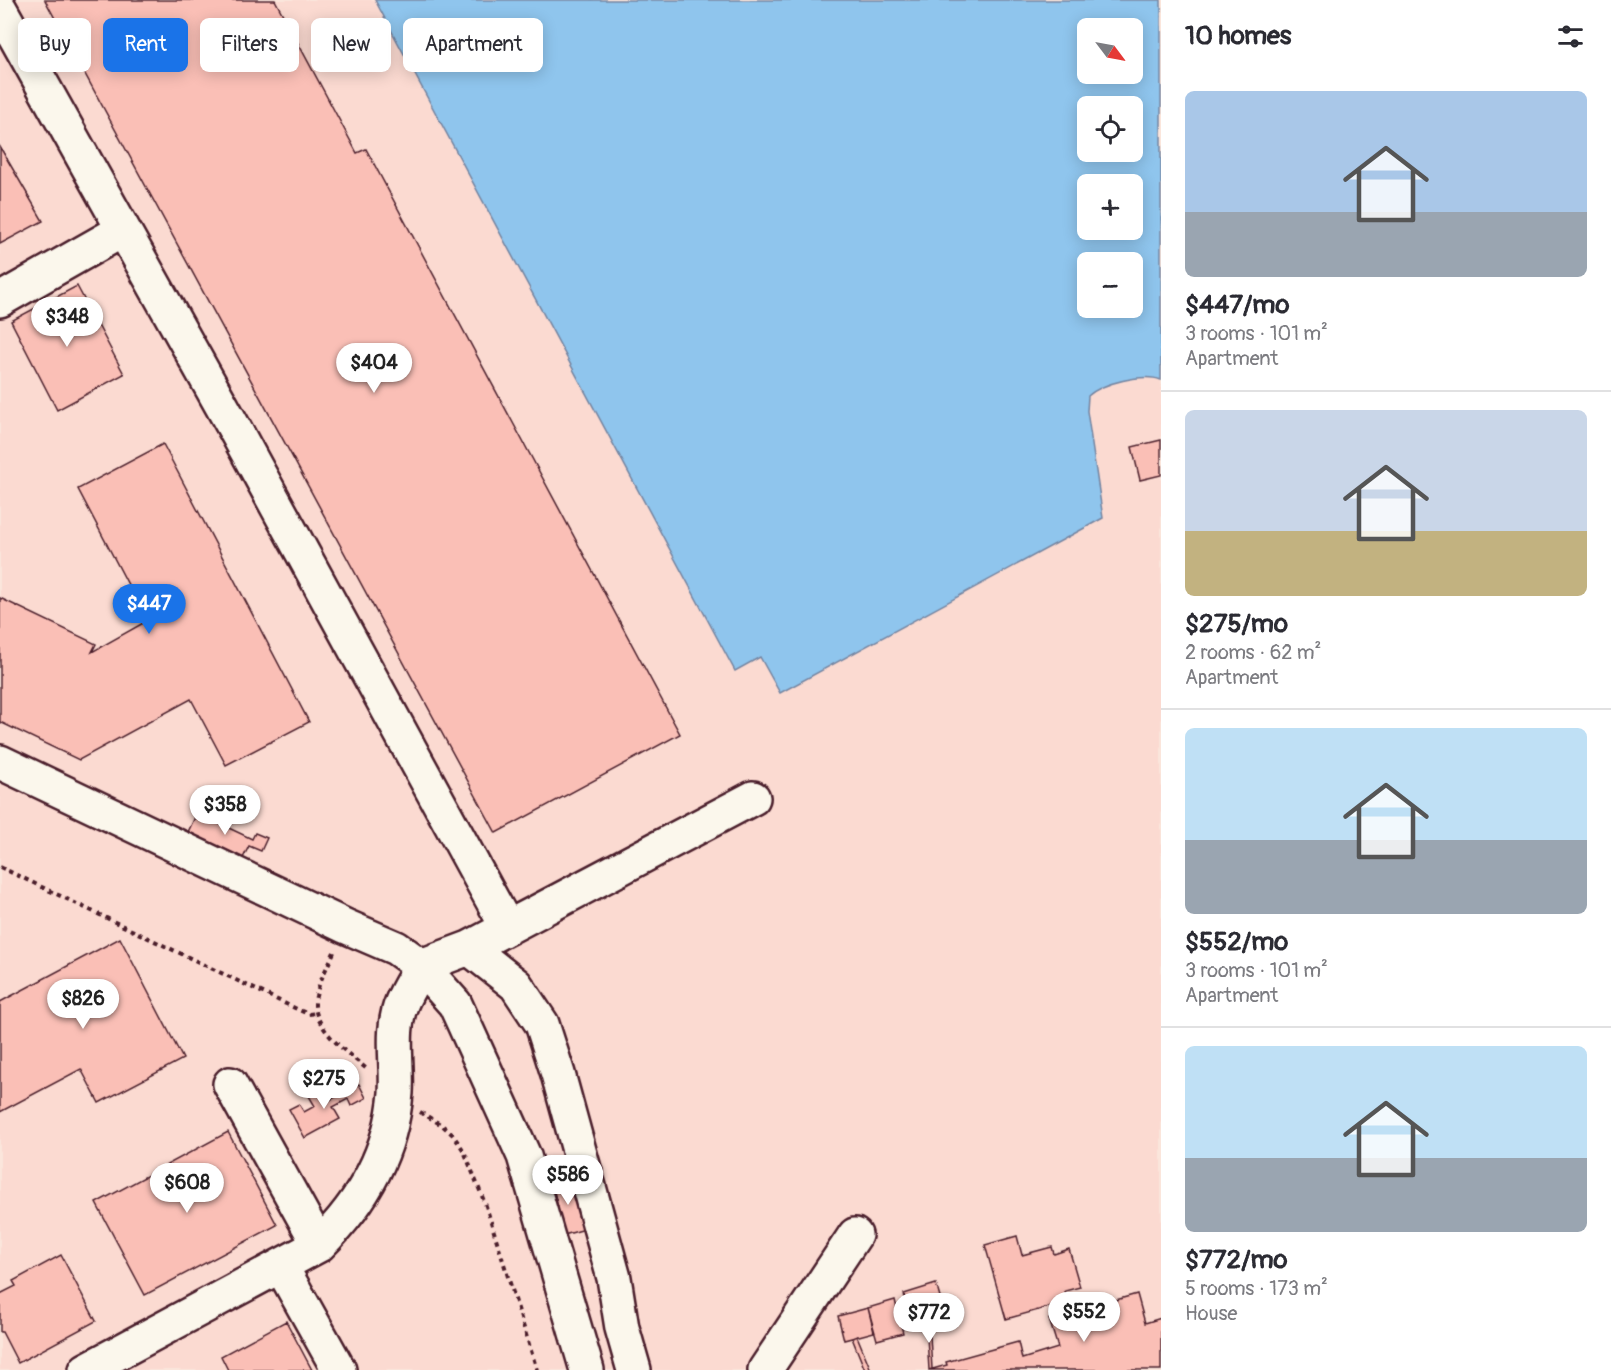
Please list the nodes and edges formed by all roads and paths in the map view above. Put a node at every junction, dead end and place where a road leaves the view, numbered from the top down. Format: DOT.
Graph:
graph roads {
  1 [pos="0,9"];
  2 [pos="123,230"];
  3 [pos="0,300"];
  4 [pos="0,762"];
  5 [pos="753,798"];
  6 [pos="0,867"];
  7 [pos="345,926"];
  8 [pos="507,927"];
  9 [pos="469,948"];
  10 [pos="421,966"];
  11 [pos="317,1013"];
  12 [pos="230,1084"];
  13 [pos="396,1095"];
  14 [pos="855,1234"];
  15 [pos="319,1245"];
  16 [pos="280,1266"];
  17 [pos="86,1370"];
  18 [pos="339,1370"];
  19 [pos="537,1370"];
  20 [pos="587,1370"];
  21 [pos="634,1370"];
  22 [pos="765,1370"];
  1 -- 2 [label="lane"];
  2 -- 3 [label="lane"];
  2 -- 8 [label="lane"];
  4 -- 7 [label="lane"];
  5 -- 8 [label="lane"];
  6 -- 11 [label="path"];
  7 -- 10 [label="lane"];
  7 -- 11 [label="path"];
  8 -- 9 [label="lane"];
  9 -- 10 [label="lane"];
  9 -- 21 [label="lane"];
  10 -- 13 [label="lane"];
  10 -- 20 [label="lane"];
  11 -- 13 [label="path"];
  12 -- 15 [label="lane"];
  13 -- 15 [label="lane"];
  13 -- 19 [label="path"];
  14 -- 22 [label="lane"];
  15 -- 16 [label="lane"];
  16 -- 17 [label="lane"];
  16 -- 18 [label="lane"];
}
